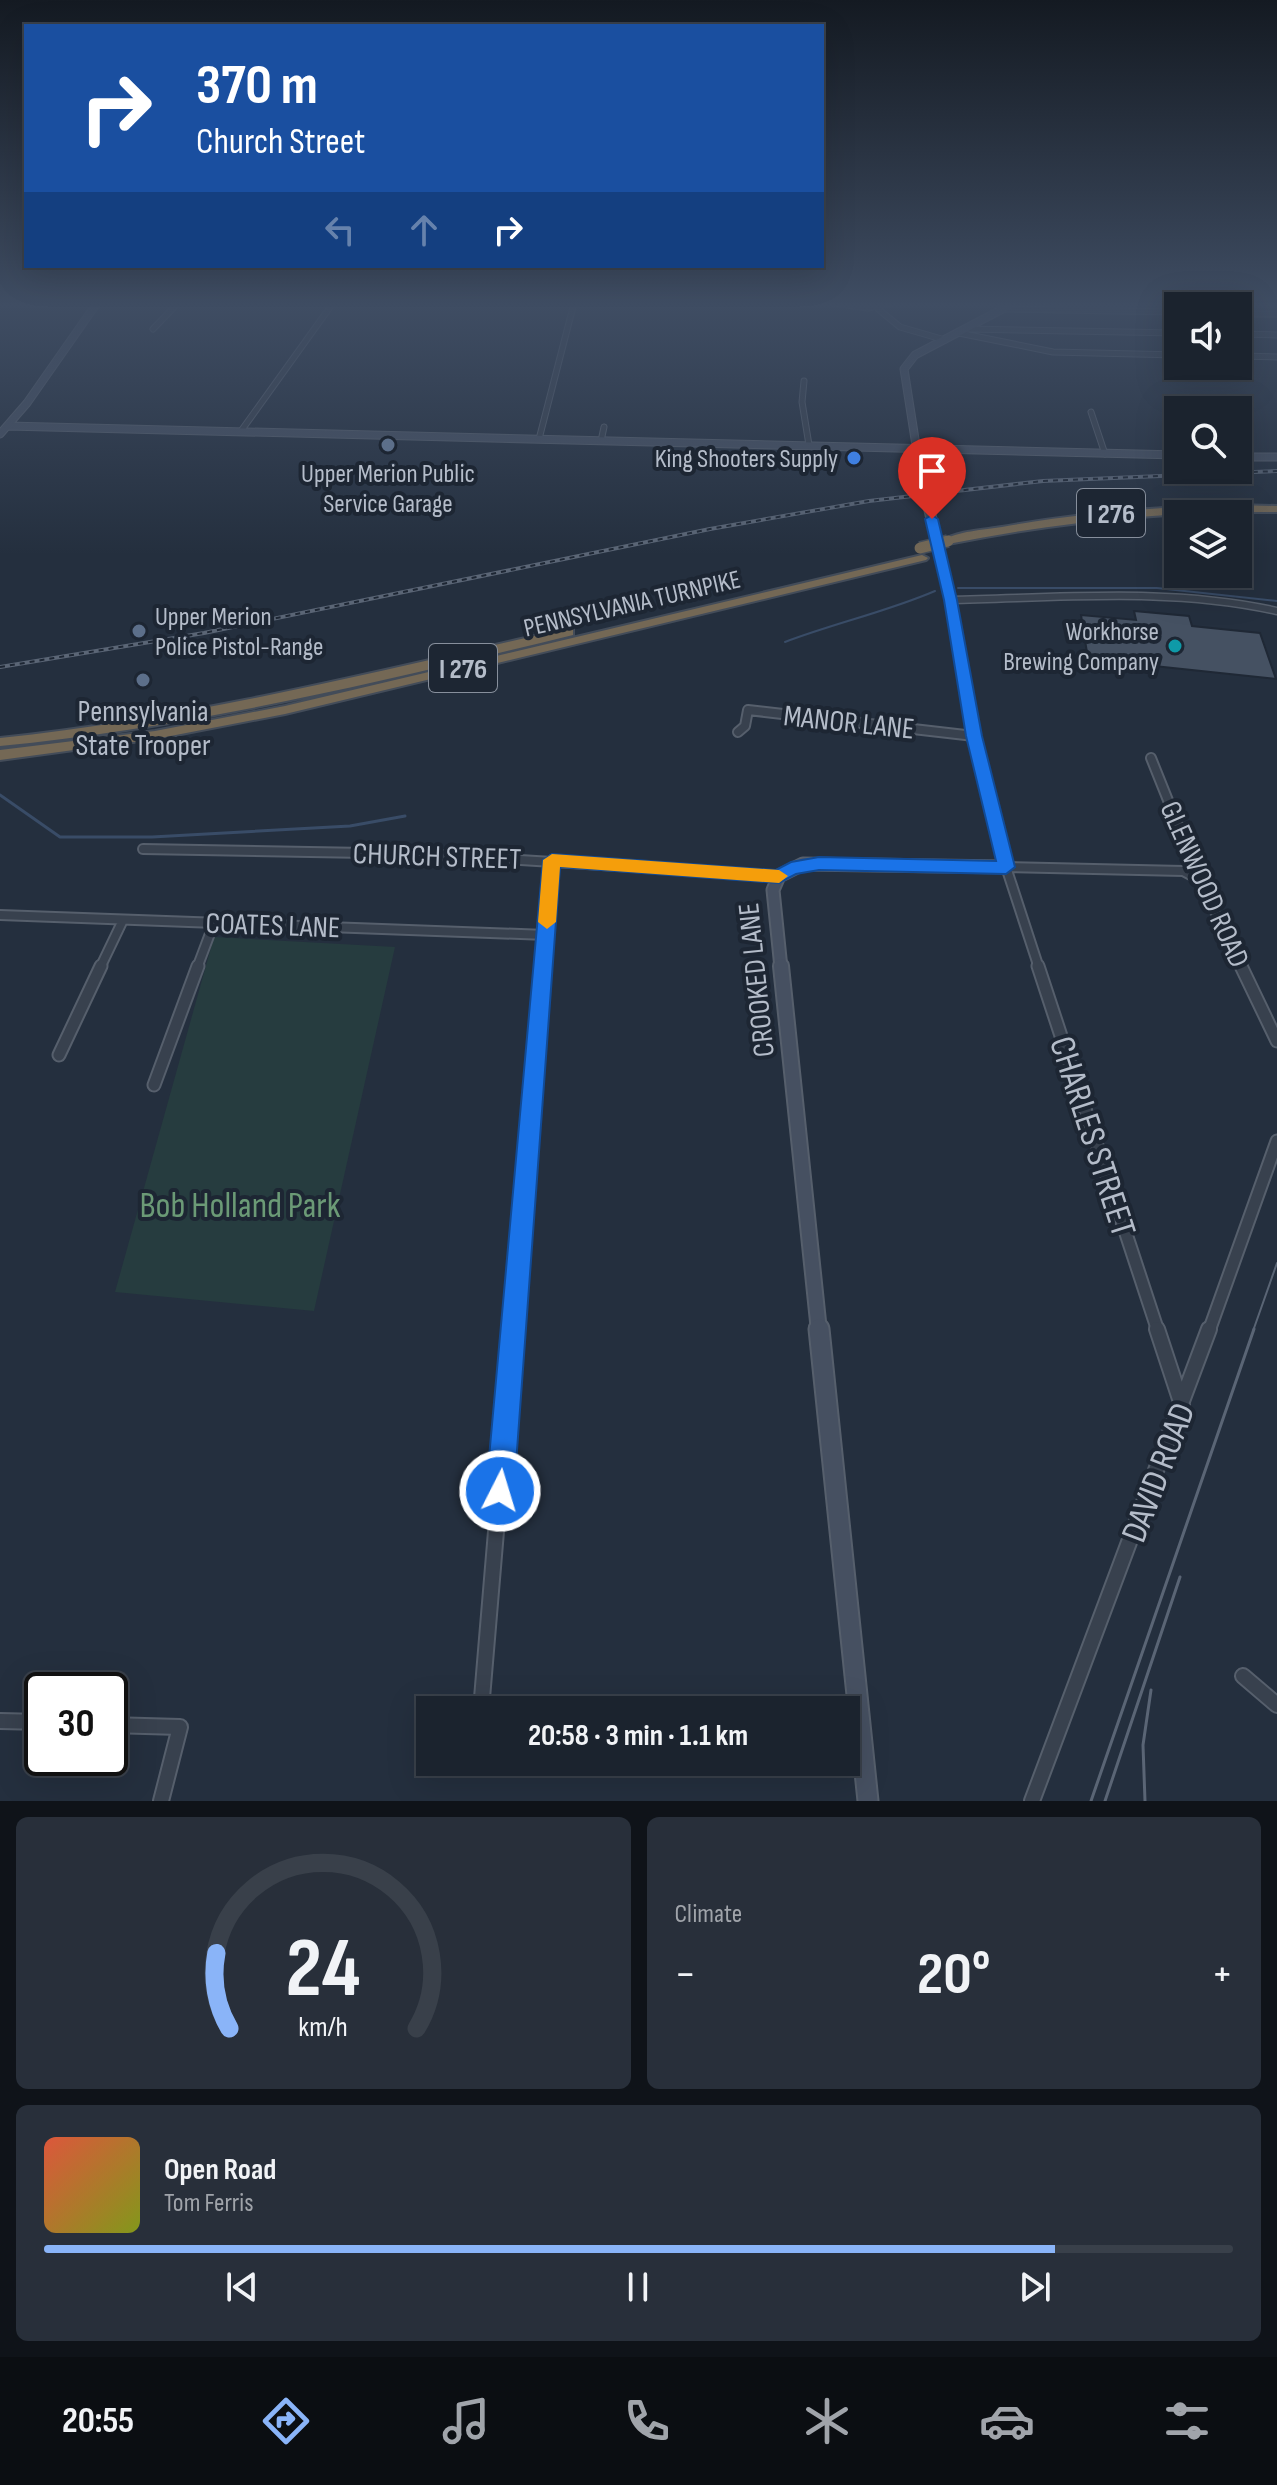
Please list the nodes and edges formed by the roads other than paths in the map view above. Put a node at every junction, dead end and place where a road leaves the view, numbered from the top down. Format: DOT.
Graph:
graph roads {
  1 [pos="35,387"];
  2 [pos="273,387"];
  3 [pos="552,387"];
  4 [pos="803,387"];
  5 [pos="908,387"];
  6 [pos="1091,412"];
  7 [pos="8,426"];
  8 [pos="604,427"];
  9 [pos="241,431"];
  10 [pos="0,434"];
  11 [pos="539,439"];
  12 [pos="601,441"];
  13 [pos="809,445"];
  14 [pos="915,448"];
  15 [pos="1105,454"];
  16 [pos="1164,455"];
  17 [pos="1252,457"];
  18 [pos="1277,457"];
  19 [pos="1277,509"];
  20 [pos="1277,515"];
  21 [pos="949,546"];
  22 [pos="921,553"];
  23 [pos="950,600"];
  24 [pos="1277,611"];
  25 [pos="738,732"];
  26 [pos="974,736"];
  27 [pos="0,742"];
  28 [pos="0,755"];
  29 [pos="1151,758"];
  30 [pos="143,849"];
  31 [pos="552,860"];
  32 [pos="1006,867"];
  33 [pos="779,876"];
  34 [pos="1200,880"];
  35 [pos="0,915"];
  36 [pos="123,920"];
  37 [pos="214,923"];
  38 [pos="546,935"];
  39 [pos="1277,1041"];
  40 [pos="59,1055"];
  41 [pos="154,1085"];
  42 [pos="1277,1141"];
  43 [pos="1182,1405"];
  44 [pos="1243,1676"];
  45 [pos="482,1696"];
  46 [pos="1277,1705"];
  47 [pos="0,1721"];
  48 [pos="24,1722"];
  49 [pos="128,1726"];
  50 [pos="860,1755"];
  51 [pos="865,1755"];
  52 [pos="161,1801"];
  53 [pos="868,1801"];
  54 [pos="1032,1801"];
  1 -- 7 [label="street"];
  2 -- 9 [label="street"];
  3 -- 11 [label="street"];
  4 -- 13 [label="street"];
  5 -- 14 [label="street"];
  6 -- 15 [label="street"];
  7 -- 9 [label="street"];
  7 -- 10 [label="street"];
  8 -- 12 [label="street"];
  9 -- 11 [label="street"];
  11 -- 12 [label="street"];
  12 -- 13 [label="street"];
  13 -- 14 [label="street"];
  14 -- 15 [label="street"];
  14 -- 23 [label="street"];
  15 -- 16 [label="street"];
  17 -- 18 [label="street"];
  19 -- 21 [label="highway, PENNSYLVANIA TURNPIKE / I 276"];
  20 -- 21 [label="highway, PENNSYLVANIA TURNPIKE / I 276"];
  21 -- 22 [label="highway, PENNSYLVANIA TURNPIKE / I 276"];
  22 -- 27 [label="highway, PENNSYLVANIA TURNPIKE / I 276"];
  22 -- 28 [label="highway, PENNSYLVANIA TURNPIKE / I 276"];
  23 -- 24 [label="street"];
  23 -- 26 [label="street"];
  25 -- 26 [label="street, MANOR LANE"];
  26 -- 32 [label="street"];
  29 -- 34 [label="street, GLENWOOD ROAD"];
  30 -- 31 [label="street, CHURCH STREET"];
  31 -- 33 [label="street, CHURCH STREET"];
  31 -- 38 [label="street"];
  32 -- 33 [label="street, CROOKED LANE"];
  32 -- 34 [label="street"];
  32 -- 43 [label="street, CHARLES STREET"];
  33 -- 51 [label="street, CROOKED LANE"];
  34 -- 39 [label="street, GLENWOOD ROAD"];
  35 -- 36 [label="street, COATES LANE"];
  36 -- 37 [label="street, COATES LANE"];
  36 -- 40 [label="street"];
  37 -- 38 [label="street, COATES LANE"];
  37 -- 41 [label="street"];
  38 -- 45 [label="street"];
  42 -- 43 [label="street, DAVID ROAD"];
  43 -- 54 [label="street, DAVID ROAD"];
  44 -- 46 [label="street"];
  47 -- 48 [label="street"];
  49 -- 52 [label="street"];
  50 -- 51 [label="street"];
  51 -- 53 [label="street, CROOKED LANE"];
}
